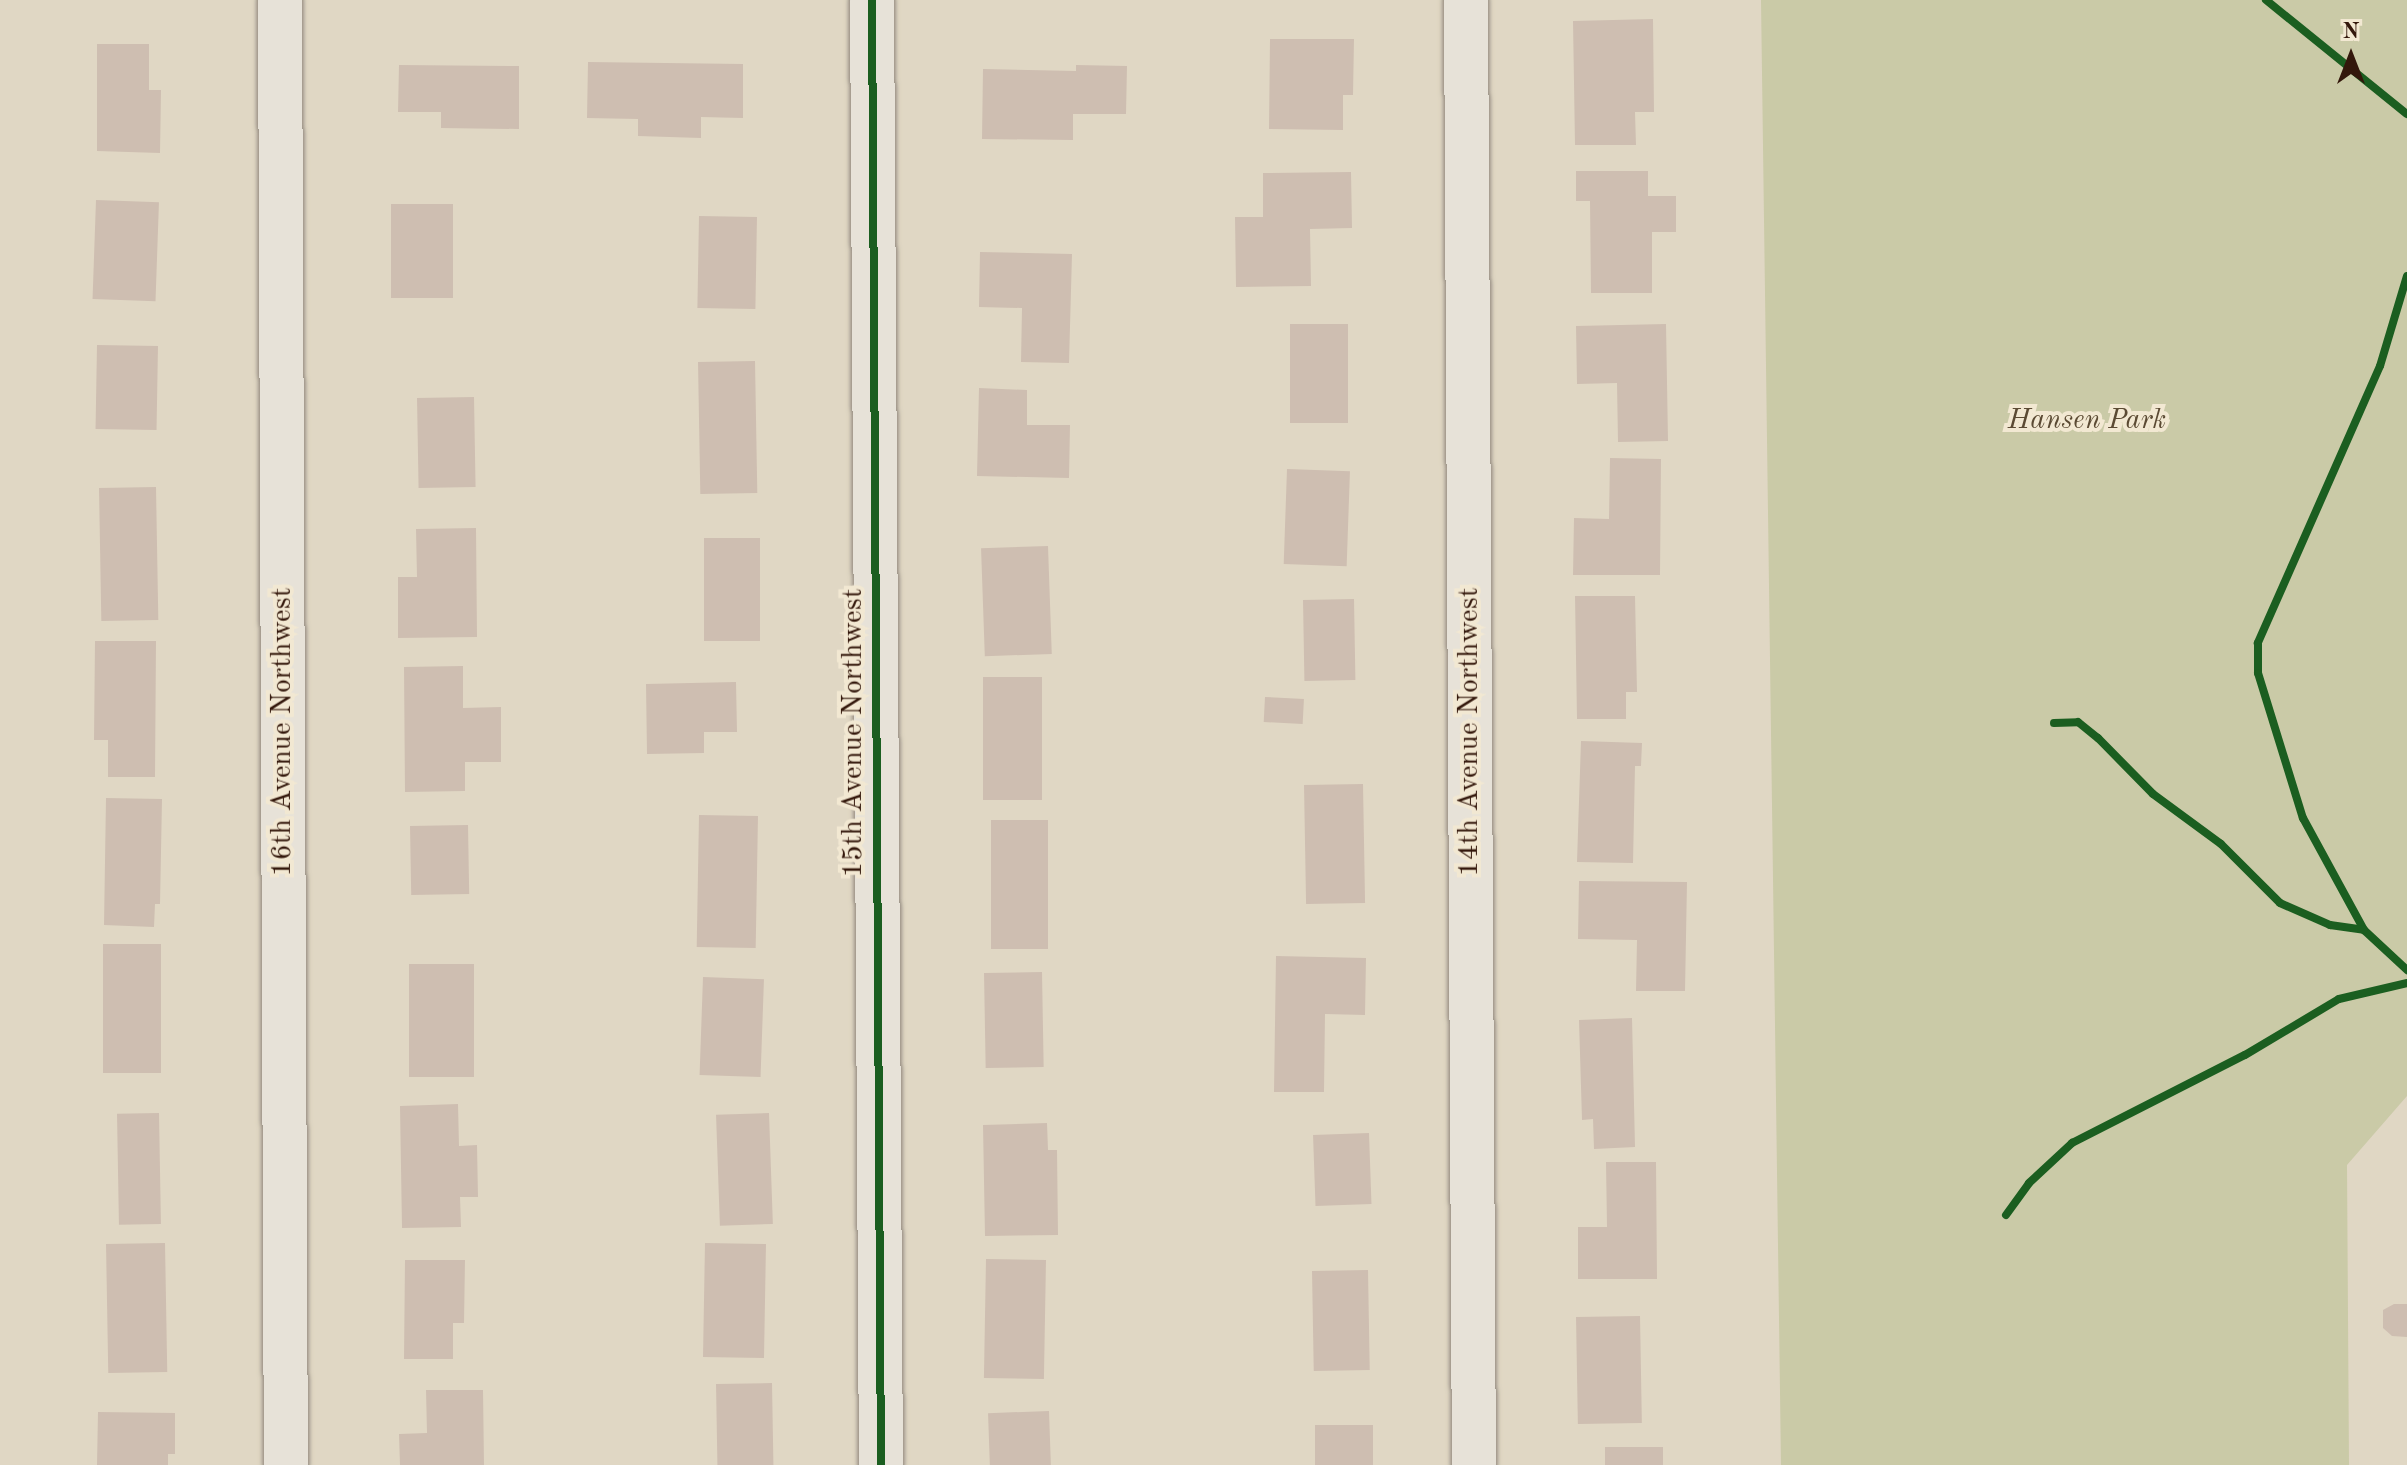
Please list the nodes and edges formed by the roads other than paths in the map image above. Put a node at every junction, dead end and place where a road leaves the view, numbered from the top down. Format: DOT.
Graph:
graph roads {
  1 [pos="280,0"];
  2 [pos="872,0"];
  3 [pos="1466,0"];
  4 [pos="286,1465"];
  5 [pos="881,1465"];
  6 [pos="1474,1465"];
  1 -- 4 [label="street, 16th Avenue Northwest"];
  2 -- 5 [label="street, 15th Avenue Northwest"];
  3 -- 6 [label="street, 14th Avenue Northwest"];
}
